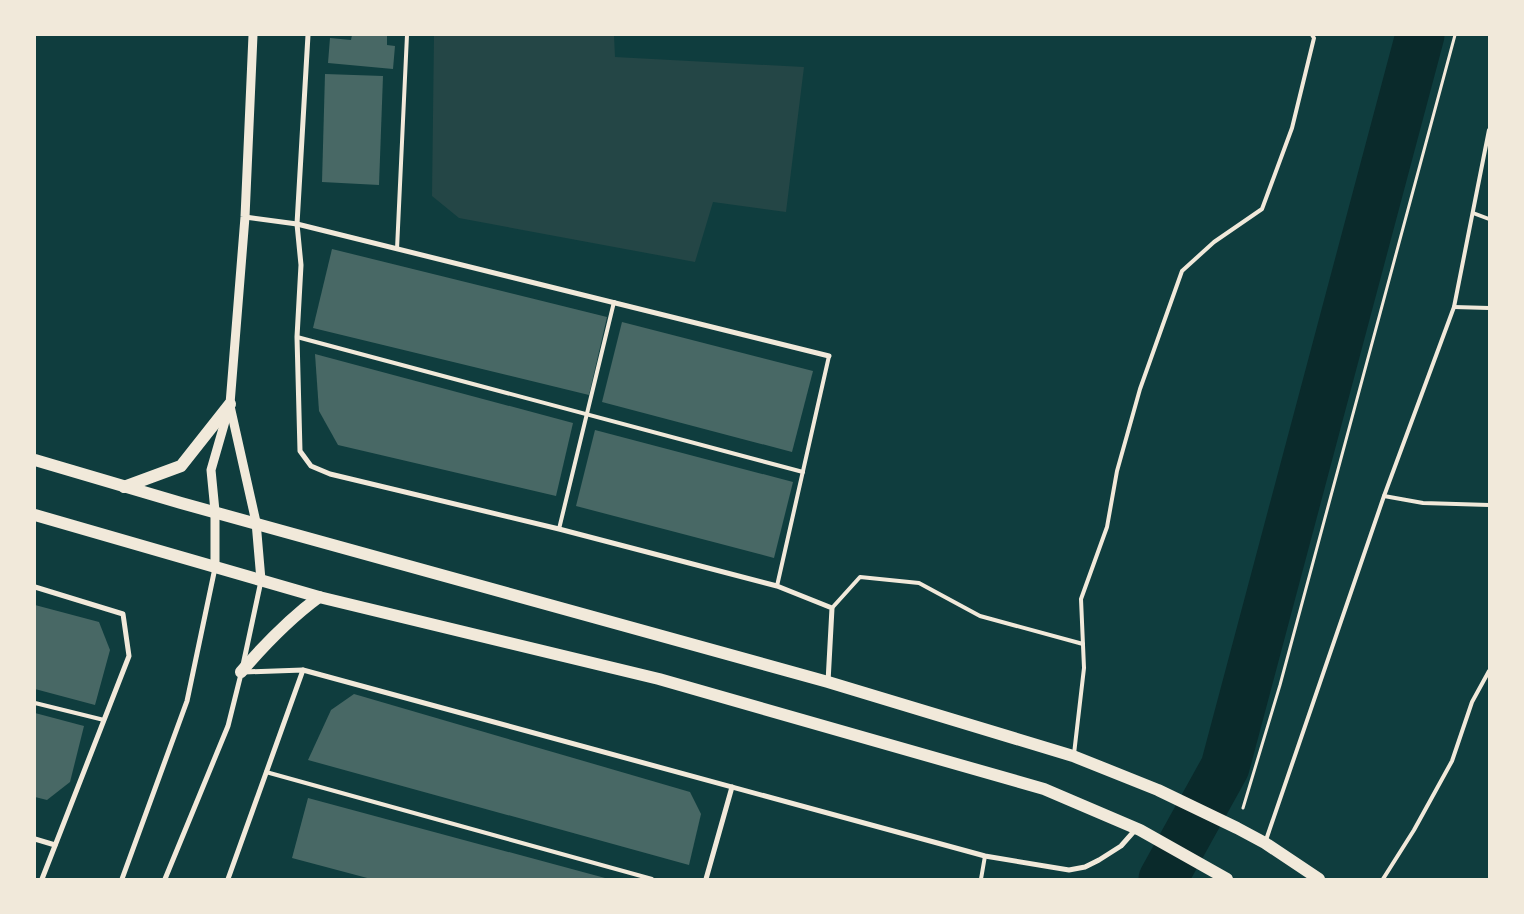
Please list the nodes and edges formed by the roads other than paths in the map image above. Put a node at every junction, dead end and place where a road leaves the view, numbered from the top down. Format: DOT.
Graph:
graph roads {
  1 [pos="253,35"];
  2 [pos="308,35"];
  3 [pos="407,35"];
  4 [pos="1312,35"];
  5 [pos="1489,130"];
  6 [pos="1473,213"];
  7 [pos="245,217"];
  8 [pos="1489,219"];
  9 [pos="297,224"];
  10 [pos="397,249"];
  11 [pos="614,302"];
  12 [pos="1454,307"];
  13 [pos="1489,308"];
  14 [pos="296,337"];
  15 [pos="829,356"];
  16 [pos="230,404"];
  17 [pos="587,415"];
  18 [pos="35,460"];
  19 [pos="803,472"];
  20 [pos="124,487"];
  21 [pos="1384,496"];
  22 [pos="1489,505"];
  23 [pos="215,511"];
  24 [pos="35,515"];
  25 [pos="256,522"];
  26 [pos="559,529"];
  27 [pos="215,568"];
  28 [pos="261,580"];
  29 [pos="777,586"];
  30 [pos="35,587"];
  31 [pos="319,597"];
  32 [pos="832,608"];
  33 [pos="1083,644"];
  34 [pos="303,670"];
  35 [pos="241,672"];
  36 [pos="1489,672"];
  37 [pos="828,682"];
  38 [pos="35,703"];
  39 [pos="104,720"];
  40 [pos="1073,756"];
  41 [pos="266,772"];
  42 [pos="732,787"];
  43 [pos="1138,830"];
  44 [pos="35,839"];
  45 [pos="1265,843"];
  46 [pos="55,845"];
  47 [pos="985,856"];
  48 [pos="42,879"];
  49 [pos="122,879"];
  50 [pos="165,879"];
  51 [pos="229,879"];
  52 [pos="652,879"];
  53 [pos="706,879"];
  54 [pos="980,879"];
  55 [pos="1227,879"];
  56 [pos="1319,879"];
  57 [pos="1383,879"];
  1 -- 7 [label="street"];
  2 -- 9 [label="street"];
  3 -- 10 [label="lane"];
  4 -- 33 [label="lane"];
  5 -- 6 [label="lane"];
  6 -- 8 [label="lane"];
  6 -- 12 [label="lane"];
  7 -- 9 [label="street"];
  7 -- 16 [label="street"];
  9 -- 10 [label="street"];
  9 -- 14 [label="street"];
  10 -- 11 [label="street"];
  11 -- 15 [label="street"];
  11 -- 17 [label="lane"];
  12 -- 13 [label="lane"];
  12 -- 21 [label="lane"];
  14 -- 17 [label="lane"];
  14 -- 26 [label="street"];
  15 -- 19 [label="lane"];
  16 -- 20 [label="main road"];
  16 -- 23 [label="street"];
  16 -- 25 [label="street"];
  17 -- 19 [label="lane"];
  17 -- 26 [label="lane"];
  18 -- 20 [label="main road"];
  19 -- 29 [label="lane"];
  20 -- 23 [label="main road"];
  21 -- 22 [label="lane"];
  21 -- 45 [label="lane"];
  23 -- 25 [label="main road"];
  23 -- 27 [label="street"];
  24 -- 27 [label="main road"];
  25 -- 28 [label="street"];
  25 -- 37 [label="main road"];
  26 -- 29 [label="street"];
  27 -- 28 [label="main road"];
  27 -- 49 [label="street"];
  28 -- 31 [label="main road"];
  28 -- 35 [label="street"];
  29 -- 32 [label="street"];
  30 -- 39 [label="street"];
  31 -- 35 [label="main road"];
  31 -- 43 [label="main road"];
  32 -- 33 [label="lane"];
  32 -- 37 [label="street"];
  33 -- 40 [label="lane"];
  34 -- 35 [label="street"];
  34 -- 41 [label="street"];
  34 -- 42 [label="street"];
  35 -- 50 [label="street"];
  36 -- 57 [label="lane"];
  37 -- 40 [label="main road"];
  38 -- 39 [label="lane"];
  39 -- 46 [label="street"];
  40 -- 45 [label="main road"];
  41 -- 51 [label="street"];
  41 -- 52 [label="lane"];
  42 -- 47 [label="street"];
  42 -- 53 [label="street"];
  43 -- 47 [label="street"];
  43 -- 55 [label="main road"];
  44 -- 46 [label="street"];
  45 -- 56 [label="main road"];
  46 -- 48 [label="street"];
  47 -- 54 [label="lane"];
}
